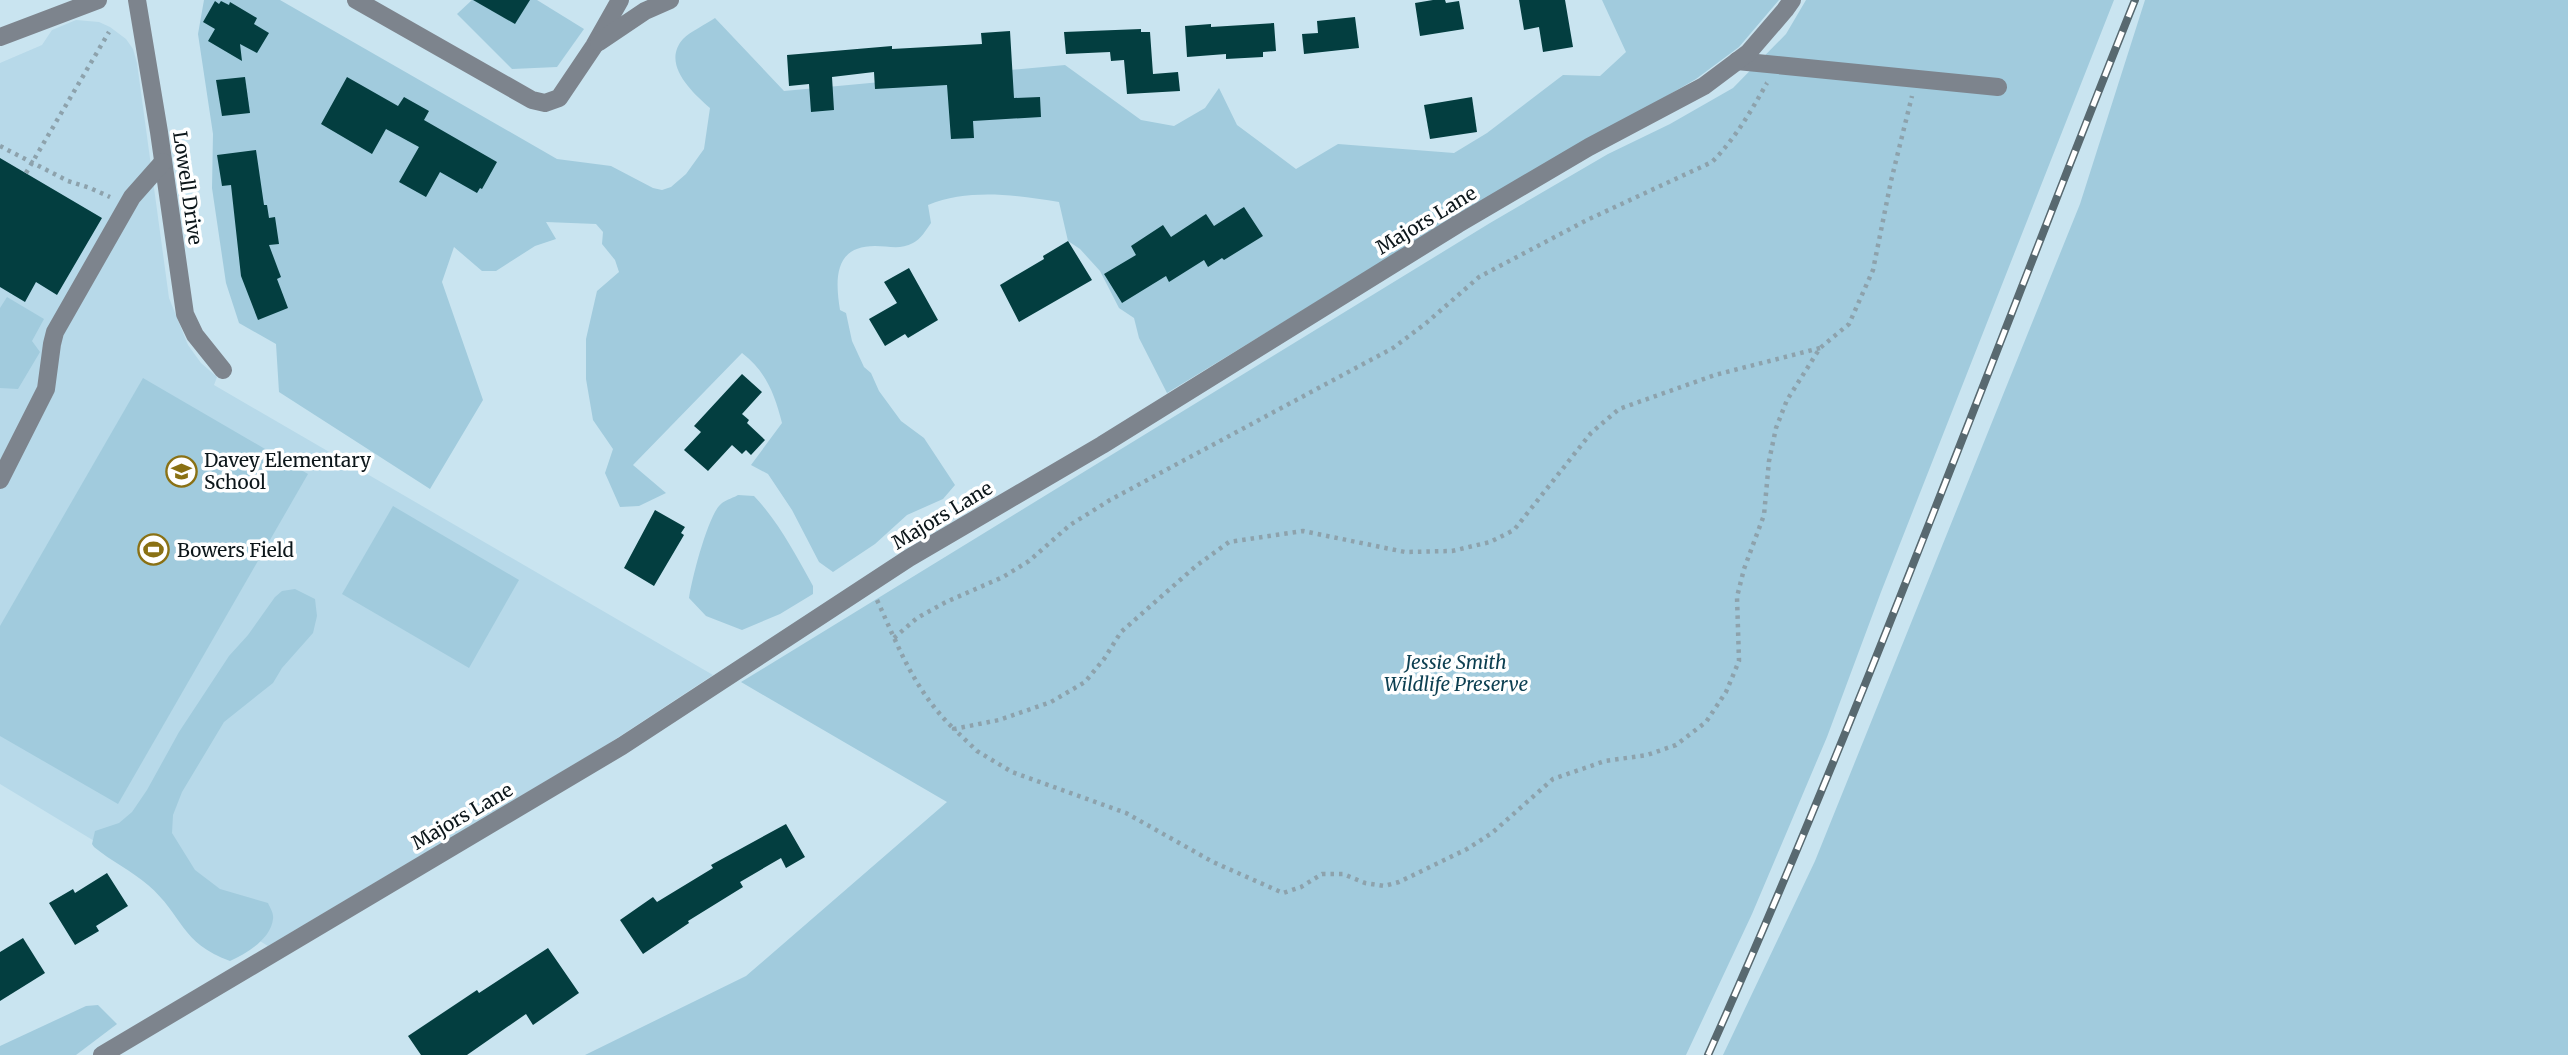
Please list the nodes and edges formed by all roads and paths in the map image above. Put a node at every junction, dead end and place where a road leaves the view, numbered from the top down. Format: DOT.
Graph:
graph roads {
  1 [pos="98,0"];
  2 [pos="137,0"];
  3 [pos="356,0"];
  4 [pos="620,0"];
  5 [pos="670,0"];
  6 [pos="1791,0"];
  7 [pos="109,32"];
  8 [pos="0,37"];
  9 [pos="594,46"];
  10 [pos="1737,61"];
  11 [pos="1768,83"];
  12 [pos="1998,87"];
  13 [pos="1910,101"];
  14 [pos="0,146"];
  15 [pos="33,161"];
  16 [pos="163,162"];
  17 [pos="26,173"];
  18 [pos="105,194"];
  19 [pos="1820,348"];
  20 [pos="223,370"];
  21 [pos="0,480"];
  22 [pos="875,594"];
  23 [pos="894,638"];
  24 [pos="954,729"];
  25 [pos="102,1055"];
  1 -- 8 [label="street"];
  2 -- 16 [label="street, Lowell Drive"];
  3 -- 9 [label="street"];
  4 -- 9 [label="street"];
  5 -- 9 [label="street"];
  6 -- 10 [label="street, Majors Lane"];
  7 -- 15 [label="path"];
  10 -- 12 [label="street"];
  10 -- 25 [label="street, Majors Lane"];
  11 -- 23 [label="path"];
  13 -- 19 [label="path"];
  14 -- 15 [label="path"];
  15 -- 17 [label="path"];
  15 -- 18 [label="path"];
  16 -- 20 [label="street, Lowell Drive"];
  16 -- 21 [label="street"];
  19 -- 24 [label="path"];
  19 -- 24 [label="path"];
  22 -- 23 [label="path"];
  23 -- 24 [label="path"];
}
